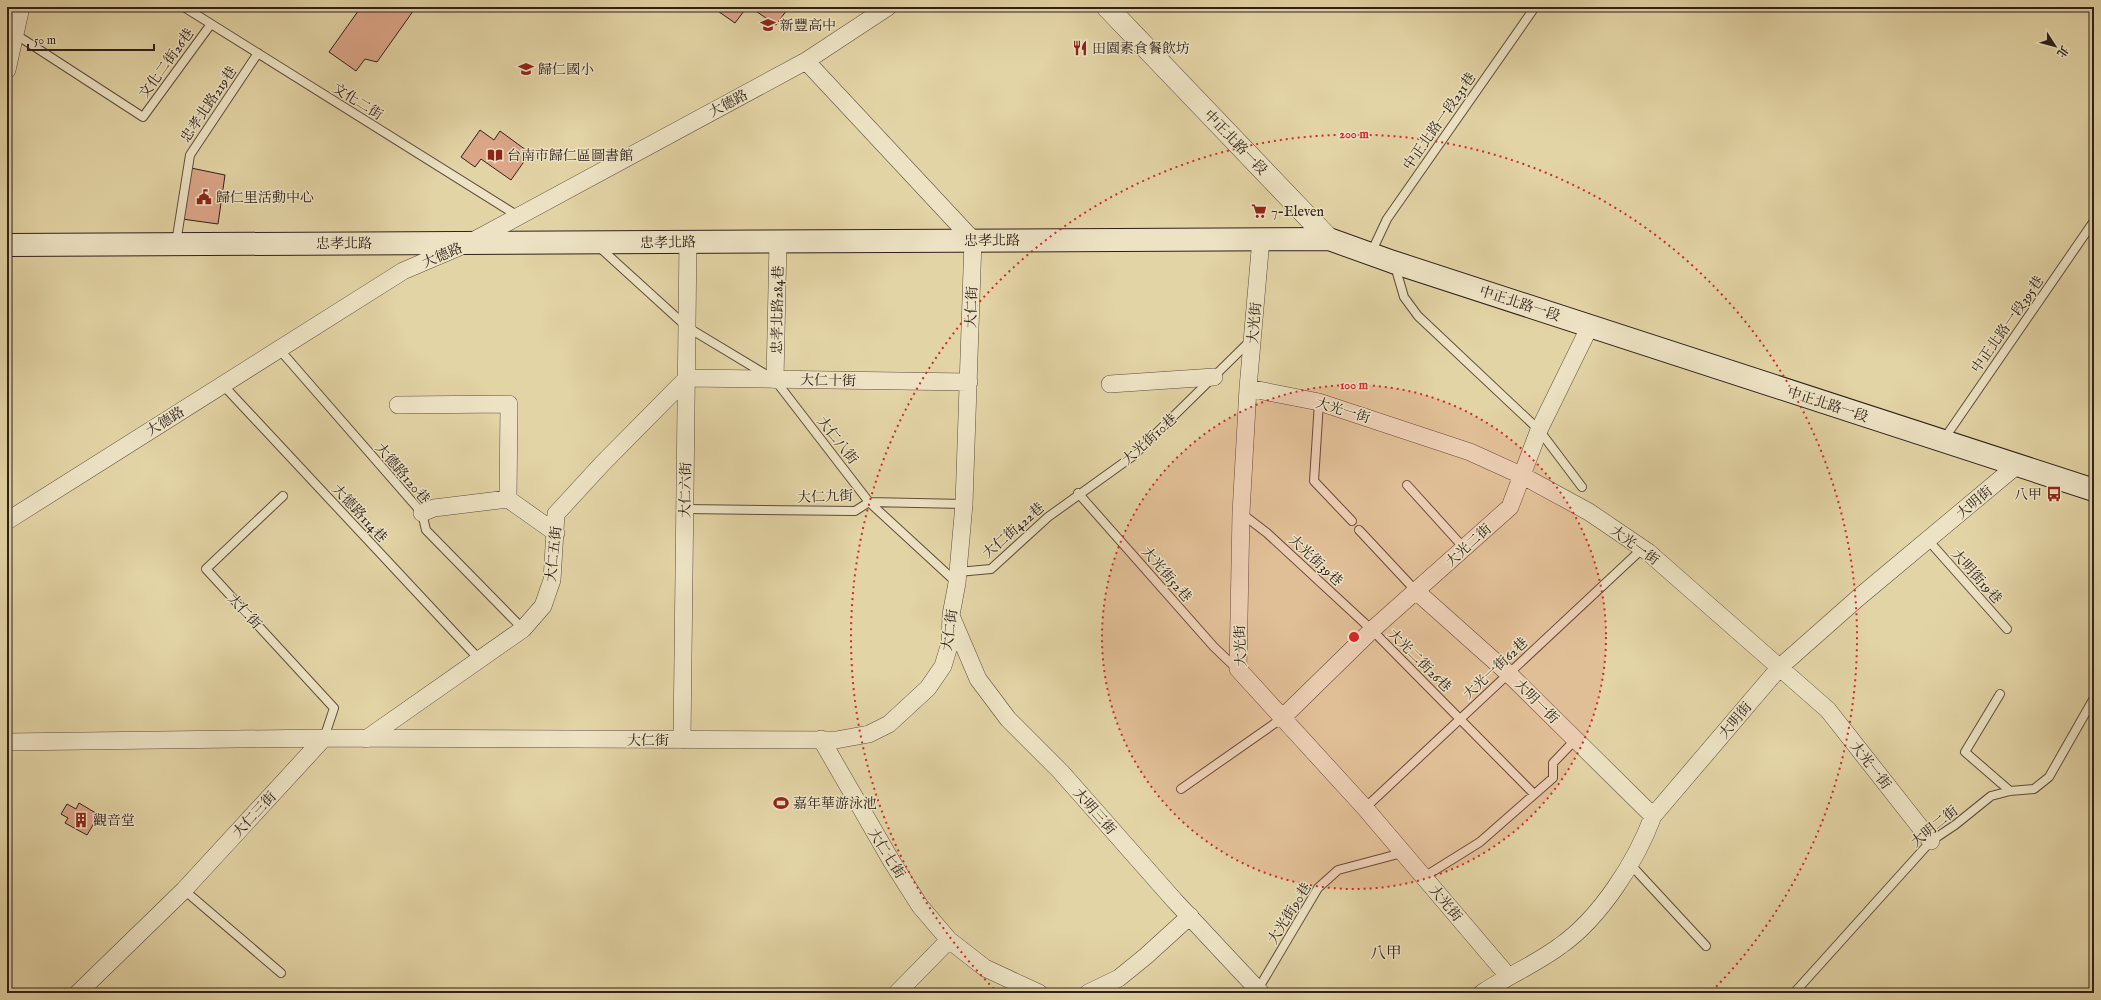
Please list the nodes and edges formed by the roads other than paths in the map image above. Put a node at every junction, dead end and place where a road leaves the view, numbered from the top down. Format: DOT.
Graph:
graph roads {
  1 [pos="20,7"];
  2 [pos="184,7"];
  3 [pos="888,7"];
  4 [pos="1108,7"];
  5 [pos="1535,7"];
  6 [pos="211,24"];
  7 [pos="15,34"];
  8 [pos="258,53"];
  9 [pos="806,61"];
  10 [pos="7,70"];
  11 [pos="518,216"];
  12 [pos="2094,221"];
  13 [pos="1261,239"];
  14 [pos="1329,239"];
  15 [pos="973,240"];
  16 [pos="688,241"];
  17 [pos="778,241"];
  18 [pos="471,242"];
  19 [pos="595,243"];
  20 [pos="176,244"];
  21 [pos="7,245"];
  22 [pos="1370,254"];
  23 [pos="1393,262"];
  24 [pos="1590,326"];
  25 [pos="687,327"];
  26 [pos="1252,339"];
  27 [pos="279,350"];
  28 [pos="1214,377"];
  29 [pos="686,378"];
  30 [pos="775,380"];
  31 [pos="969,382"];
  32 [pos="223,384"];
  33 [pos="1110,384"];
  34 [pos="1248,388"];
  35 [pos="1319,402"];
  36 [pos="398,405"];
  37 [pos="1539,430"];
  38 [pos="1942,442"];
  39 [pos="2016,466"];
  40 [pos="1523,476"];
  41 [pos="1407,485"];
  42 [pos="1582,487"];
  43 [pos="2094,490"];
  44 [pos="1078,493"];
  45 [pos="283,496"];
  46 [pos="508,499"];
  47 [pos="869,502"];
  48 [pos="964,504"];
  49 [pos="685,509"];
  50 [pos="422,513"];
  51 [pos="1241,513"];
  52 [pos="7,521"];
  53 [pos="1352,521"];
  54 [pos="1359,530"];
  55 [pos="556,533"];
  56 [pos="1928,540"];
  57 [pos="1464,548"];
  58 [pos="1643,548"];
  59 [pos="958,577"];
  60 [pos="1416,591"];
  61 [pos="951,615"];
  62 [pos="523,629"];
  63 [pos="2007,629"];
  64 [pos="1372,630"];
  65 [pos="479,659"];
  66 [pos="1780,667"];
  67 [pos="1238,670"];
  68 [pos="1509,674"];
  69 [pos="2000,694"];
  70 [pos="2094,698"];
  71 [pos="1282,719"];
  72 [pos="1460,719"];
  73 [pos="324,738"];
  74 [pos="821,739"];
  75 [pos="366,740"];
  76 [pos="682,740"];
  77 [pos="1576,740"];
  78 [pos="7,742"];
  79 [pos="1181,790"];
  80 [pos="2010,791"];
  81 [pos="1534,794"];
  82 [pos="1365,808"];
  83 [pos="1653,816"];
  84 [pos="1931,842"];
  85 [pos="1402,853"];
  86 [pos="1630,864"];
  87 [pos="1424,877"];
  88 [pos="184,890"];
  89 [pos="1190,916"];
  90 [pos="949,940"];
  91 [pos="1706,946"];
  92 [pos="281,973"];
  93 [pos="1508,976"];
  94 [pos="1258,992"];
  95 [pos="78,993"];
  96 [pos="897,993"];
  97 [pos="1039,993"];
  98 [pos="1088,993"];
  99 [pos="1482,993"];
  100 [pos="1794,993"];
  1 -- 7 [label="street"];
  2 -- 6 [label="lane, 文化二街"];
  3 -- 9 [label="street, 大德路"];
  4 -- 14 [label="street, 中正北路一段"];
  5 -- 22 [label="lane, 中正北路一段231巷"];
  6 -- 7 [label="lane, 文化二街26巷"];
  6 -- 8 [label="lane, 文化二街"];
  7 -- 10 [label="street"];
  8 -- 11 [label="lane, 文化二街"];
  8 -- 20 [label="lane, 忠孝北路219巷"];
  9 -- 11 [label="street, 大德路"];
  9 -- 15 [label="street"];
  11 -- 18 [label="street, 大德路"];
  12 -- 38 [label="lane, 中正北路一段395巷"];
  13 -- 14 [label="main road, 忠孝北路"];
  13 -- 15 [label="main road, 忠孝北路"];
  13 -- 26 [label="street, 大光街"];
  14 -- 22 [label="main road, 中正北路一段"];
  15 -- 17 [label="main road, 忠孝北路"];
  15 -- 31 [label="street, 大仁街"];
  16 -- 17 [label="main road, 忠孝北路"];
  16 -- 19 [label="main road, 忠孝北路"];
  16 -- 25 [label="street, 大仁六街"];
  17 -- 30 [label="street, 忠孝北路284巷"];
  18 -- 19 [label="main road, 忠孝北路"];
  18 -- 20 [label="main road, 忠孝北路"];
  18 -- 27 [label="street, 大德路"];
  19 -- 25 [label="lane, 大仁八街"];
  20 -- 21 [label="main road, 忠孝北路"];
  22 -- 23 [label="main road, 中正北路一段"];
  23 -- 24 [label="main road, 中正北路一段"];
  23 -- 37 [label="lane"];
  24 -- 37 [label="street, 大光二街"];
  24 -- 38 [label="main road, 中正北路一段"];
  25 -- 29 [label="street, 大仁六街"];
  25 -- 30 [label="lane, 大仁八街"];
  26 -- 28 [label="lane, 大光街10巷"];
  26 -- 34 [label="street, 大光街"];
  27 -- 32 [label="street, 大德路"];
  27 -- 50 [label="lane, 大德路120巷"];
  28 -- 33 [label="street"];
  28 -- 44 [label="lane, 大光街10巷"];
  29 -- 30 [label="street, 大仁十街"];
  29 -- 49 [label="street, 大仁六街"];
  29 -- 55 [label="street, 大仁五街"];
  30 -- 31 [label="street, 大仁十街"];
  30 -- 47 [label="lane, 大仁八街"];
  31 -- 48 [label="street, 大仁街"];
  32 -- 52 [label="street, 大德路"];
  32 -- 65 [label="lane, 大德路114巷"];
  34 -- 35 [label="street, 大光一街"];
  34 -- 51 [label="street, 大光街"];
  35 -- 40 [label="street, 大光一街"];
  35 -- 53 [label="lane"];
  36 -- 46 [label="street"];
  37 -- 40 [label="street, 大光二街"];
  37 -- 42 [label="lane"];
  38 -- 39 [label="main road, 中正北路一段"];
  39 -- 43 [label="main road, 中正北路一段"];
  39 -- 56 [label="street, 大明街"];
  40 -- 57 [label="street, 大光二街"];
  40 -- 58 [label="street, 大光一街"];
  41 -- 57 [label="lane"];
  44 -- 59 [label="lane, 大仁街422巷"];
  44 -- 67 [label="lane, 大光街52巷"];
  45 -- 73 [label="lane, 大仁街"];
  46 -- 50 [label="street"];
  46 -- 55 [label="street"];
  47 -- 48 [label="lane, 大仁九街"];
  47 -- 49 [label="lane, 大仁九街"];
  47 -- 59 [label="lane, 大仁八街"];
  48 -- 59 [label="street, 大仁街"];
  49 -- 76 [label="street, 大仁六街"];
  50 -- 62 [label="lane, 大德路120巷"];
  51 -- 64 [label="lane, 大光街39巷"];
  51 -- 67 [label="street, 大光街"];
  54 -- 60 [label="lane"];
  55 -- 62 [label="street, 大仁五街"];
  56 -- 63 [label="lane, 大明街19巷"];
  56 -- 66 [label="street, 大明街"];
  57 -- 60 [label="street, 大光二街"];
  58 -- 66 [label="street, 大光一街"];
  58 -- 68 [label="lane, 大光一街62巷"];
  59 -- 61 [label="street, 大仁街"];
  60 -- 64 [label="street, 大光二街"];
  60 -- 68 [label="street, 大明一街"];
  61 -- 74 [label="street, 大仁街"];
  61 -- 89 [label="street, 大明三街"];
  62 -- 65 [label="street, 大仁五街"];
  64 -- 71 [label="street, 大光二街"];
  64 -- 72 [label="lane, 大光二街26巷"];
  65 -- 75 [label="street, 大仁五街"];
  66 -- 83 [label="street, 大明街"];
  66 -- 84 [label="street, 大光一街"];
  67 -- 71 [label="street, 大光街"];
  68 -- 72 [label="lane, 大光一街62巷"];
  68 -- 77 [label="street, 大明一街"];
  69 -- 80 [label="lane"];
  70 -- 80 [label="lane, 大明二街"];
  71 -- 79 [label="lane"];
  71 -- 82 [label="street, 大光街"];
  72 -- 81 [label="lane, 大光二街26巷"];
  72 -- 82 [label="lane, 大光一街62巷"];
  73 -- 75 [label="street, 大仁街"];
  73 -- 78 [label="street, 大仁街"];
  73 -- 88 [label="street, 大仁三街"];
  74 -- 76 [label="street, 大仁街"];
  74 -- 90 [label="street, 大仁七街"];
  75 -- 76 [label="street, 大仁街"];
  77 -- 81 [label="lane"];
  77 -- 83 [label="street, 大明一街"];
  80 -- 84 [label="lane, 大明二街"];
  81 -- 87 [label="lane"];
  82 -- 85 [label="street, 大光街"];
  83 -- 86 [label="street, 大明街"];
  84 -- 100 [label="lane, 大明二街"];
  85 -- 87 [label="street, 大光街"];
  85 -- 94 [label="lane, 大光街90巷"];
  86 -- 91 [label="lane"];
  86 -- 93 [label="street, 大明街"];
  87 -- 93 [label="street, 大光街"];
  88 -- 92 [label="lane"];
  88 -- 95 [label="street, 大仁三街"];
  89 -- 94 [label="street, 大明三街"];
  89 -- 98 [label="street"];
  90 -- 96 [label="street"];
  90 -- 97 [label="street, 大仁七街"];
  93 -- 99 [label="street, 大明街"];
}
